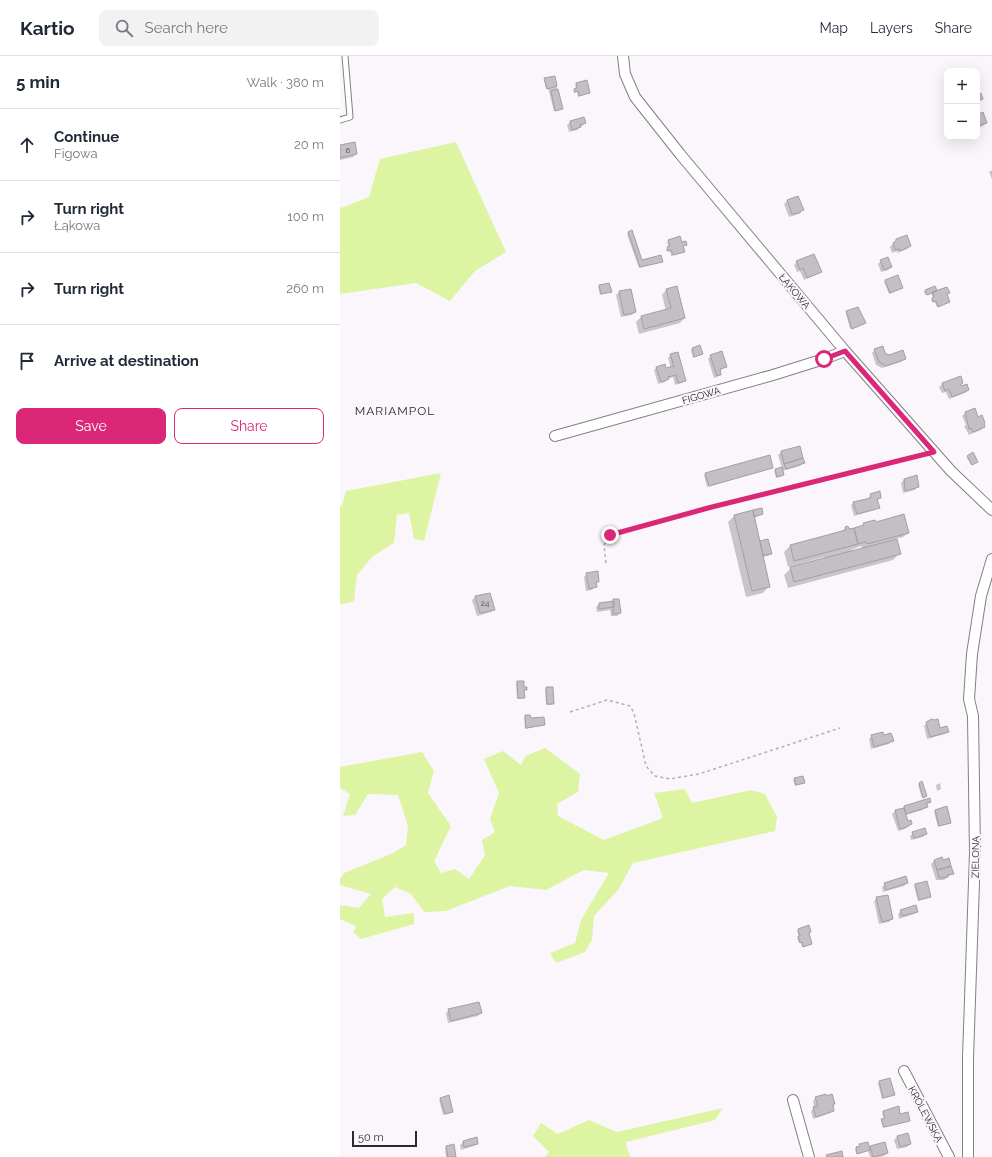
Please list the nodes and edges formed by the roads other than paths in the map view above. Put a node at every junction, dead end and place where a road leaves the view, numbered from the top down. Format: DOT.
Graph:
graph roads {
  1 [pos="345,56"];
  2 [pos="624,56"];
  3 [pos="340,120"];
  4 [pos="845,351"];
  5 [pos="555,436"];
  6 [pos="992,510"];
  7 [pos="992,559"];
  8 [pos="904,1071"];
  9 [pos="793,1100"];
  10 [pos="809,1157"];
  11 [pos="949,1157"];
  12 [pos="968,1157"];
  1 -- 3 [label="lane"];
  2 -- 4 [label="street, ŁĄKOWA"];
  4 -- 5 [label="street, FIGOWA"];
  4 -- 6 [label="street, ŁĄKOWA"];
  7 -- 12 [label="street, ZIELONA"];
  8 -- 11 [label="street, KRÓLEWSKA"];
  9 -- 10 [label="street"];
}
